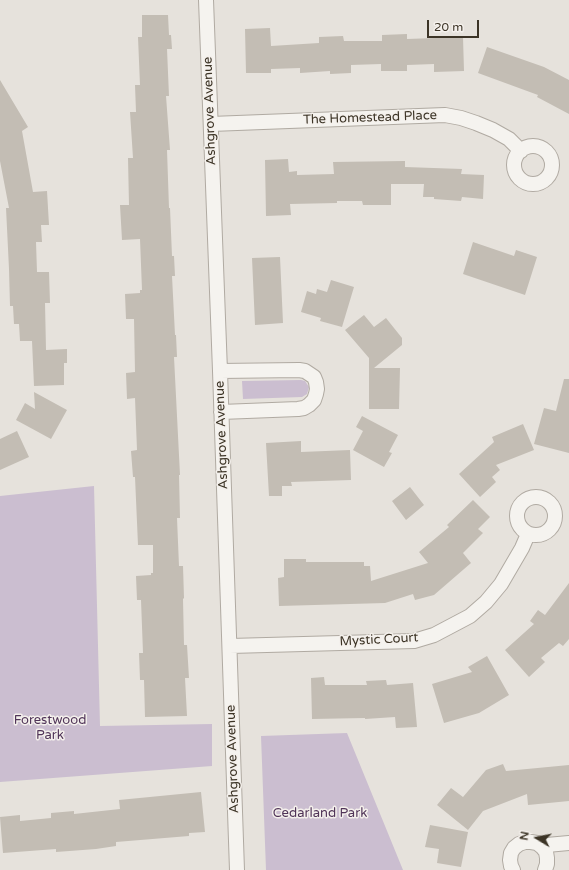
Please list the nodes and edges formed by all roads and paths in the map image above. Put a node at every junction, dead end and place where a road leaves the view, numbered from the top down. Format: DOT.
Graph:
graph roads {
  1 [pos="206,0"];
  2 [pos="211,124"];
  3 [pos="520,150"];
  4 [pos="220,371"];
  5 [pos="221,412"];
  6 [pos="528,534"];
  7 [pos="230,646"];
  8 [pos="537,843"];
  9 [pos="569,843"];
  10 [pos="237,870"];
  11 [pos="513,870"];
  12 [pos="545,870"];
  1 -- 2 [label="street, Ashgrove Avenue"];
  2 -- 3 [label="street, The Homestead Place"];
  2 -- 4 [label="street, Ashgrove Avenue"];
  4 -- 5 [label="street, Ashgrove Avenue"];
  4 -- 5 [label="street"];
  5 -- 7 [label="street, Ashgrove Avenue"];
  6 -- 7 [label="street, Mystic Court"];
  7 -- 10 [label="street, Ashgrove Avenue"];
  8 -- 9 [label="street"];
  8 -- 11 [label="street"];
  8 -- 12 [label="street"];
}
